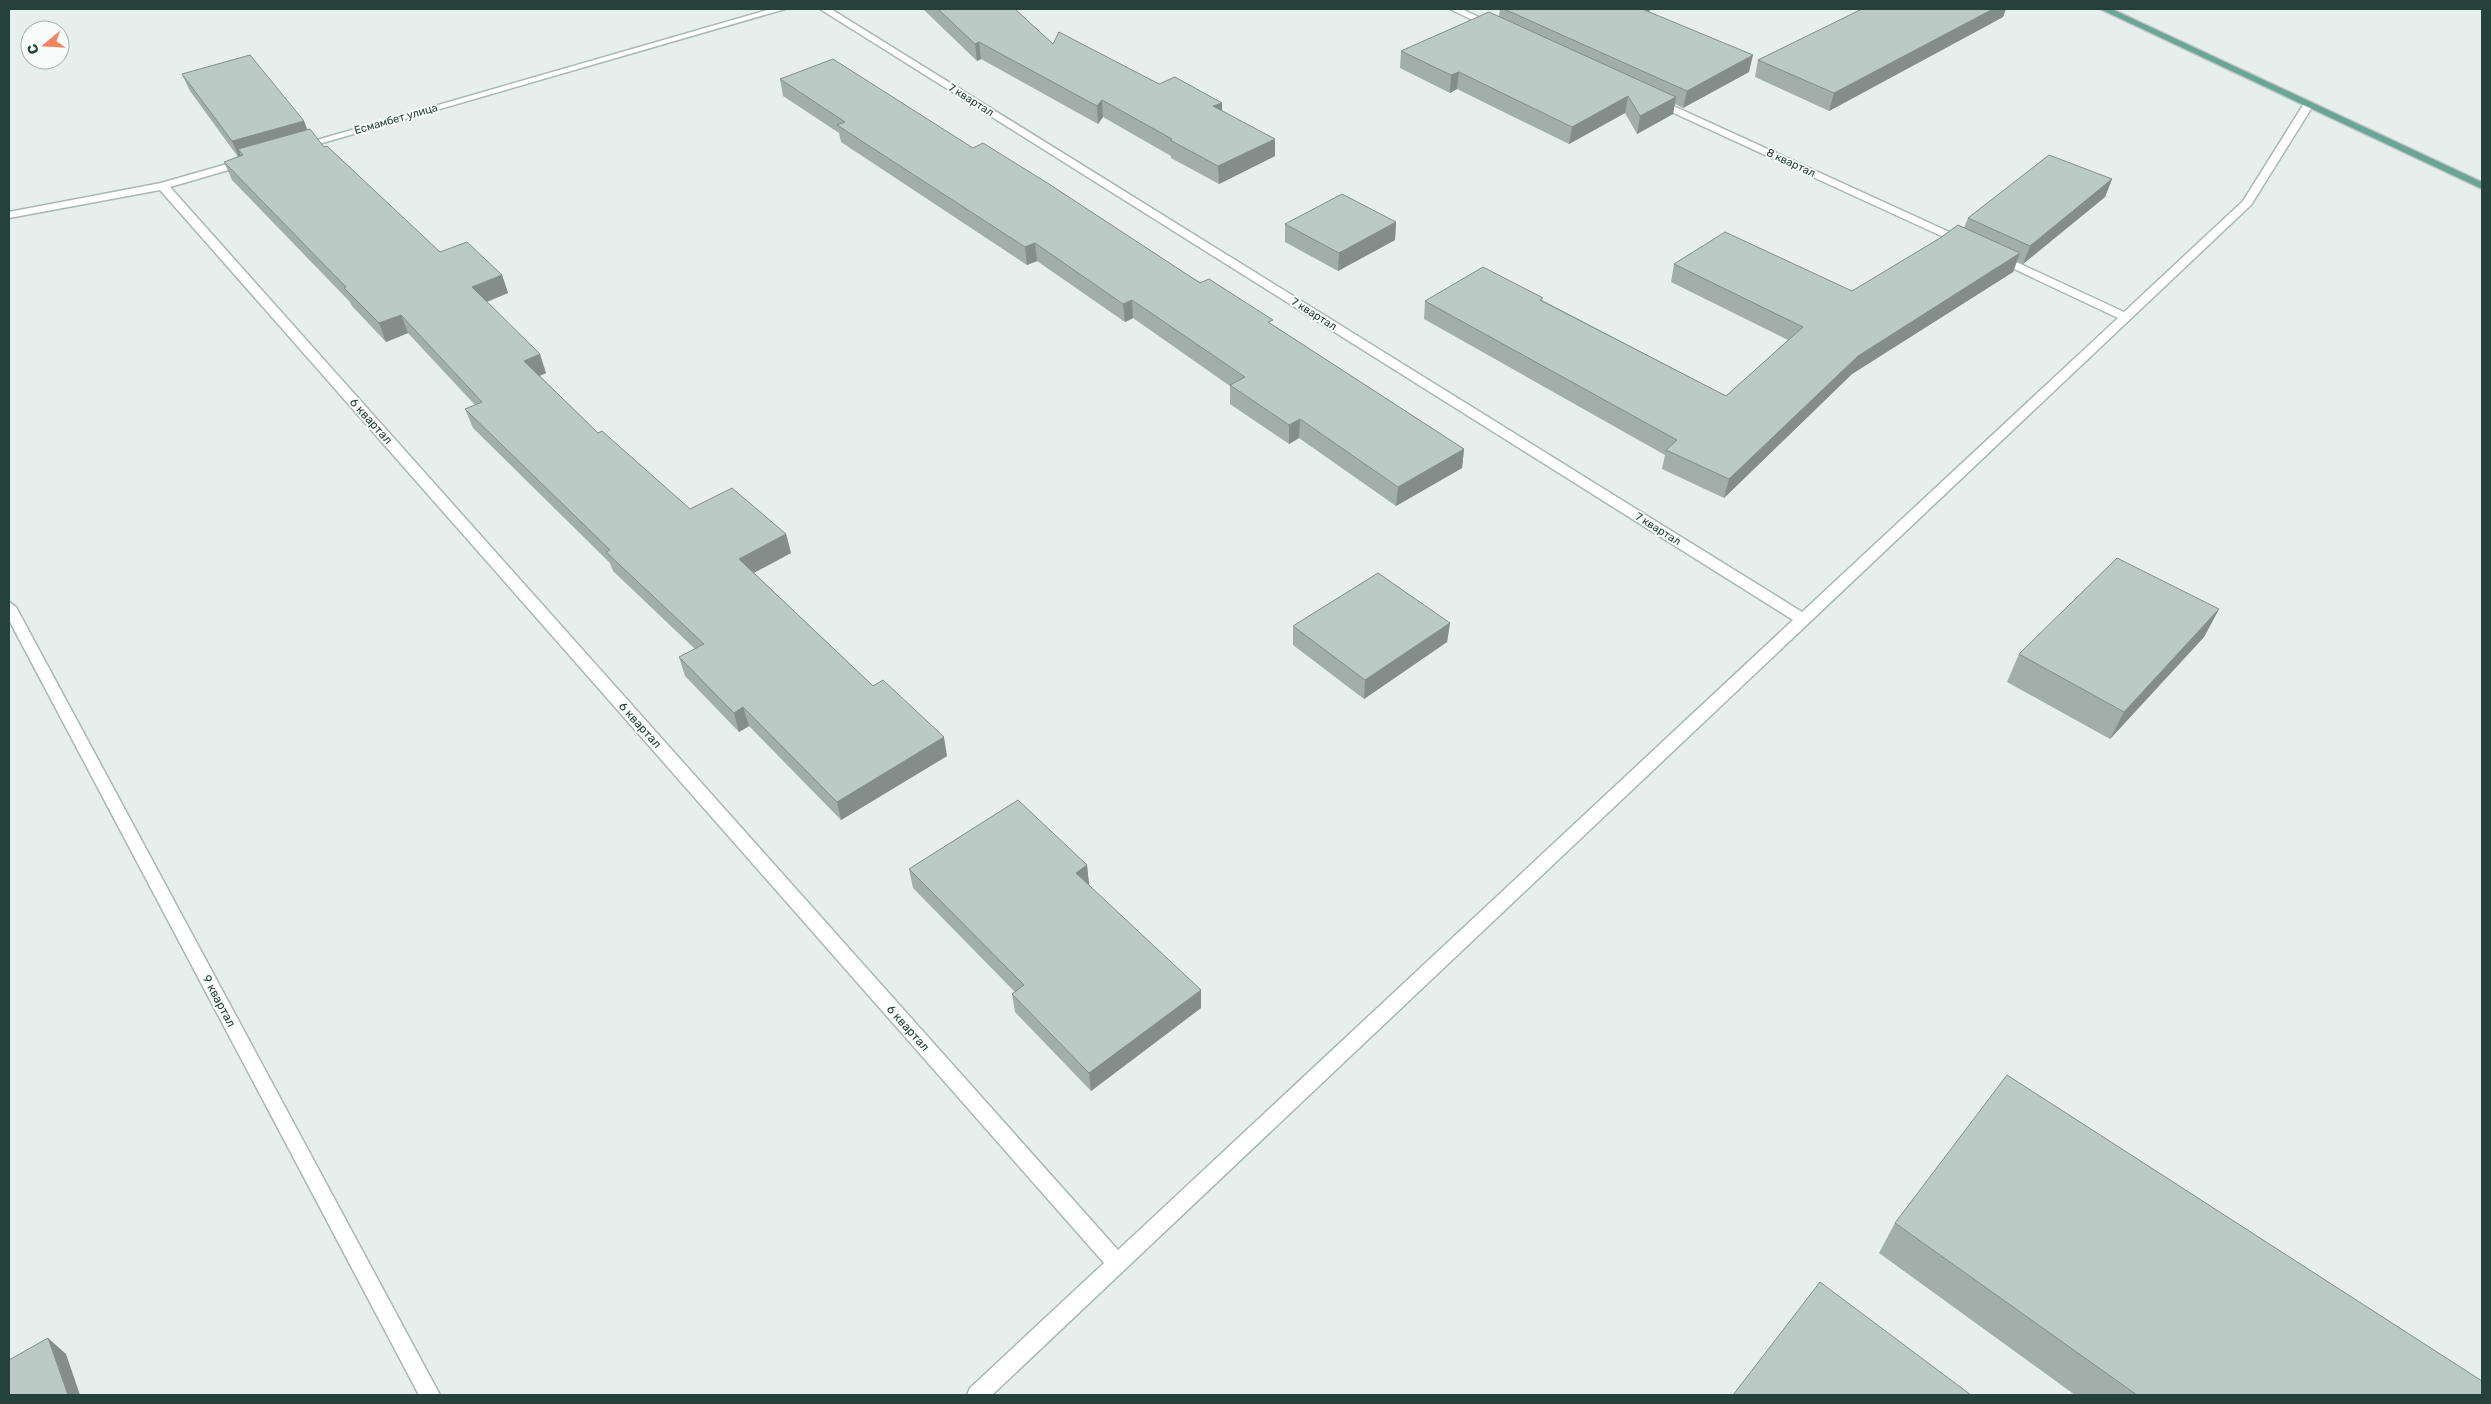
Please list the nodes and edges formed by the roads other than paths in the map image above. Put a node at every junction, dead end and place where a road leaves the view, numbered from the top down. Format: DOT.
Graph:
graph roads {
  1 [pos="780,9"];
  2 [pos="824,9"];
  3 [pos="1455,9"];
  4 [pos="2104,9"];
  5 [pos="1500,30"];
  6 [pos="1645,96"];
  7 [pos="2309,104"];
  8 [pos="286,150"];
  9 [pos="258,159"];
  10 [pos="163,186"];
  11 [pos="2482,186"];
  12 [pos="9,214"];
  13 [pos="1972,246"];
  14 [pos="1990,254"];
  15 [pos="2126,317"];
  16 [pos="9,607"];
  17 [pos="1804,620"];
  18 [pos="1117,1263"];
  19 [pos="430,1395"];
  20 [pos="977,1395"];
  1 -- 8 [label="street, Есмамбет улица"];
  2 -- 17 [label="street, 7 квартал"];
  3 -- 5 [label="street"];
  4 -- 7 [label="main road"];
  6 -- 13 [label="street, 8 квартал"];
  7 -- 11 [label="main road"];
  7 -- 15 [label="street"];
  9 -- 10 [label="street"];
  10 -- 12 [label="street"];
  10 -- 18 [label="street, 6 квартал"];
  14 -- 15 [label="street"];
  15 -- 17 [label="street"];
  16 -- 19 [label="street, 9 квартал"];
  17 -- 18 [label="street"];
  18 -- 20 [label="street"];
}
